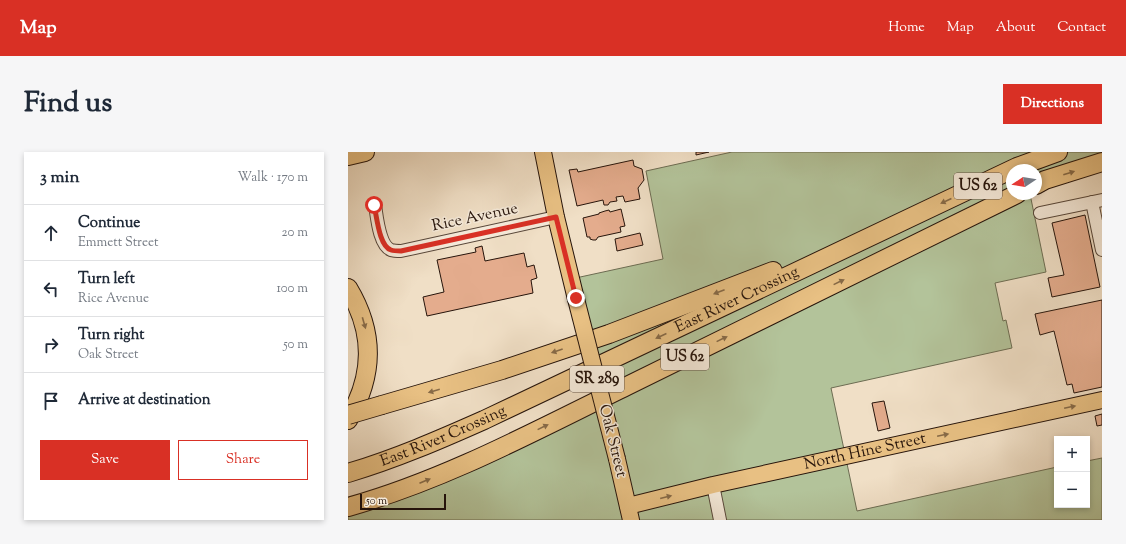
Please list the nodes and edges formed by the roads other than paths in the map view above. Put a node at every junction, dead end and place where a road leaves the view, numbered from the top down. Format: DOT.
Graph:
graph roads {
  1 [pos="365,152"];
  2 [pos="543,152"];
  3 [pos="1058,152"];
  4 [pos="348,156"];
  5 [pos="1102,162"];
  6 [pos="1042,182"];
  7 [pos="1006,199"];
  8 [pos="1097,201"];
  9 [pos="374,205"];
  10 [pos="1040,213"];
  11 [pos="556,217"];
  12 [pos="899,223"];
  13 [pos="1102,250"];
  14 [pos="348,288"];
  15 [pos="1102,400"];
  16 [pos="348,415"];
  17 [pos="348,420"];
  18 [pos="348,473"];
  19 [pos="713,485"];
  20 [pos="348,507"];
  21 [pos="630,513"];
  22 [pos="720,520"];
  1 -- 4 [label="highway"];
  2 -- 11 [label="main road, Oak Street / SR 289"];
  3 -- 12 [label="highway, East River Crossing / US 62, one-way"];
  6 -- 5 [label="highway, one-way"];
  20 -- 7 [label="highway, East River Crossing / US 62, one-way"];
  8 -- 10 [label="street"];
  8 -- 13 [label="street"];
  9 -- 11 [label="street, Rice Avenue"];
  11 -- 21 [label="main road, Oak Street / SR 289, bridge"];
  12 -- 16 [label="highway, one-way, bridge"];
  12 -- 18 [label="highway, East River Crossing / US 62, one-way"];
  14 -- 17 [label="highway, one-way"];
  19 -- 15 [label="main road, North Hine Street, one-way"];
  21 -- 19 [label="main road, North Hine Street, one-way"];
  19 -- 22 [label="street"];
}
